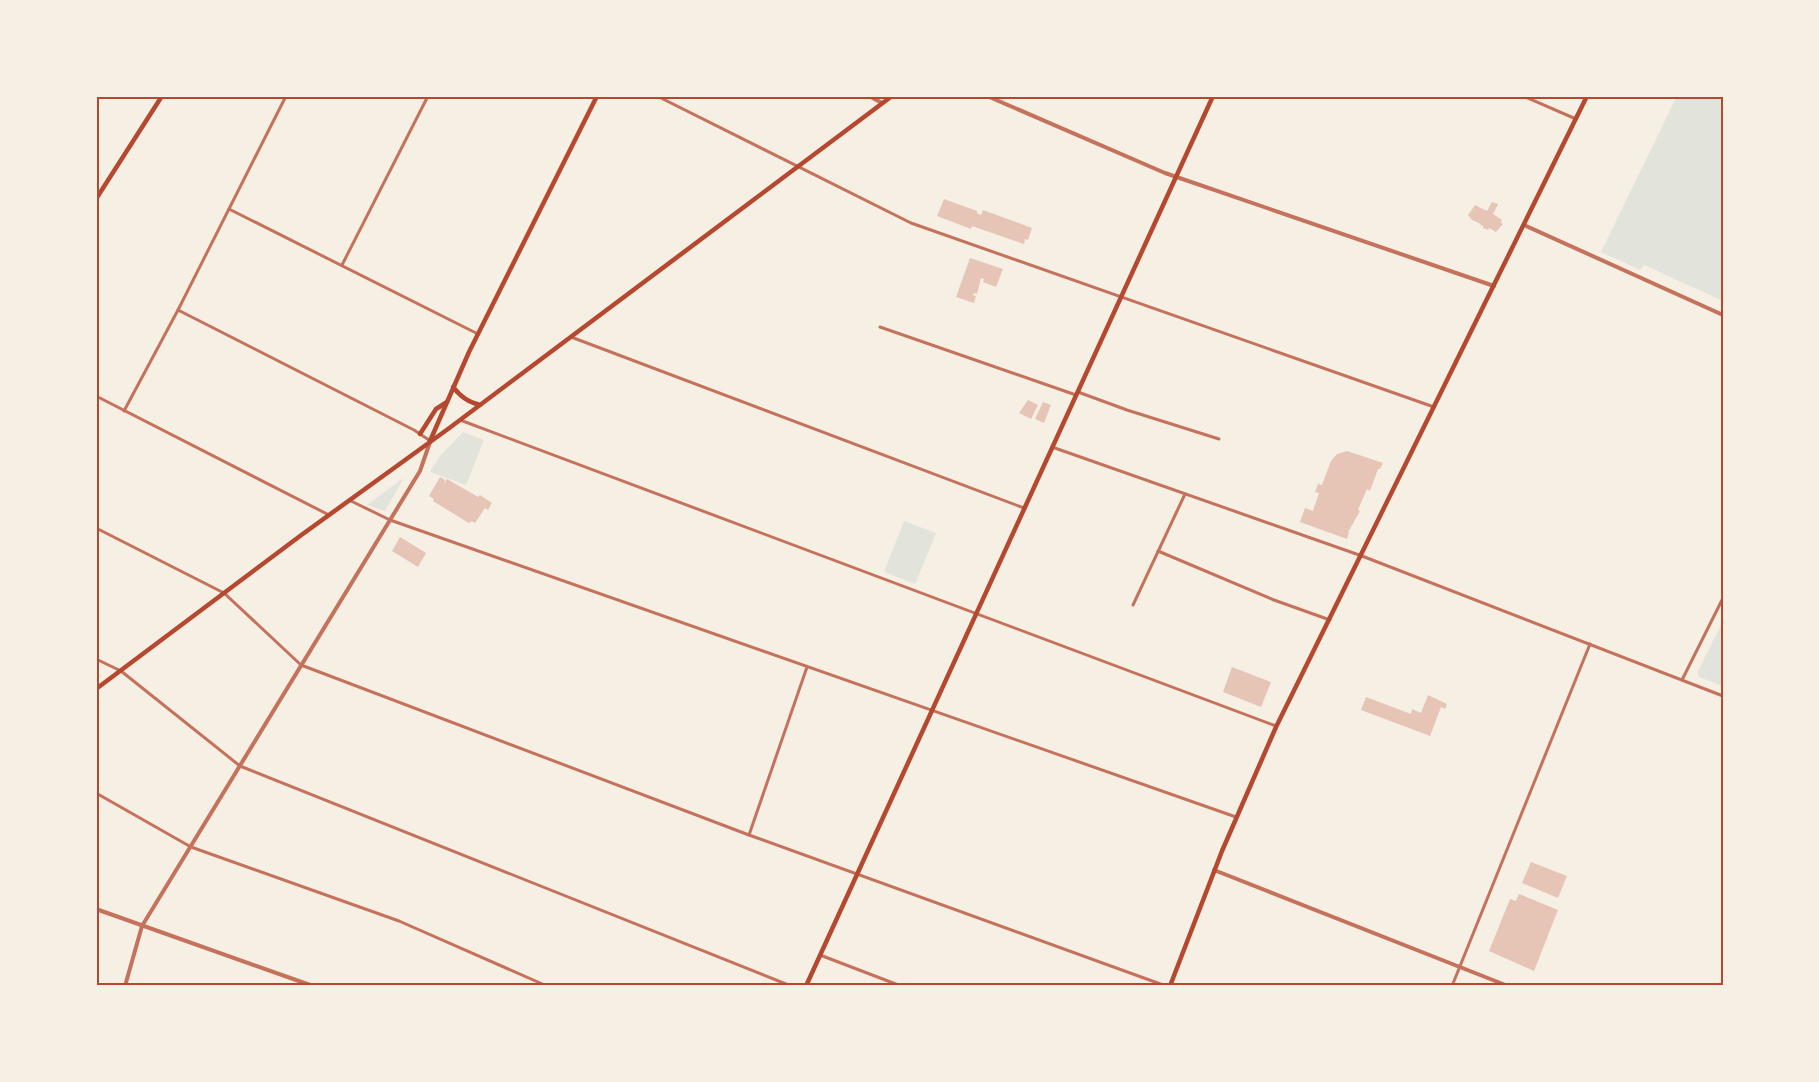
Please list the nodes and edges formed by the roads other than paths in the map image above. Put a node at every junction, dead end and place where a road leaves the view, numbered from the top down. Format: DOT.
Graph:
graph roads {
  1 [pos="162,96"];
  2 [pos="286,96"];
  3 [pos="428,96"];
  4 [pos="597,96"];
  5 [pos="657,96"];
  6 [pos="869,96"];
  7 [pos="892,96"];
  8 [pos="987,96"];
  9 [pos="1213,96"];
  10 [pos="1523,96"];
  11 [pos="1587,96"];
  12 [pos="882,103"];
  13 [pos="1576,119"];
  14 [pos="798,166"];
  15 [pos="1176,177"];
  16 [pos="96,199"];
  17 [pos="229,209"];
  18 [pos="1524,225"];
  19 [pos="342,266"];
  20 [pos="1494,286"];
  21 [pos="1121,297"];
  22 [pos="178,310"];
  23 [pos="1723,315"];
  24 [pos="880,327"];
  25 [pos="478,334"];
  26 [pos="571,337"];
  27 [pos="453,387"];
  28 [pos="1077,394"];
  29 [pos="96,396"];
  30 [pos="447,402"];
  31 [pos="480,405"];
  32 [pos="1435,407"];
  33 [pos="124,411"];
  34 [pos="460,420"];
  35 [pos="420,434"];
  36 [pos="1219,439"];
  37 [pos="430,441"];
  38 [pos="1052,447"];
  39 [pos="1185,494"];
  40 [pos="351,501"];
  41 [pos="1024,508"];
  42 [pos="329,515"];
  43 [pos="390,520"];
  44 [pos="96,528"];
  45 [pos="1158,551"];
  46 [pos="1362,556"];
  47 [pos="224,593"];
  48 [pos="1723,598"];
  49 [pos="1133,605"];
  50 [pos="976,614"];
  51 [pos="1330,620"];
  52 [pos="1590,644"];
  53 [pos="96,658"];
  54 [pos="301,664"];
  55 [pos="807,668"];
  56 [pos="121,671"];
  57 [pos="1682,680"];
  58 [pos="96,689"];
  59 [pos="1723,696"];
  60 [pos="931,711"];
  61 [pos="1276,727"];
  62 [pos="240,766"];
  63 [pos="96,793"];
  64 [pos="1236,818"];
  65 [pos="749,835"];
  66 [pos="191,847"];
  67 [pos="1214,870"];
  68 [pos="857,874"];
  69 [pos="96,909"];
  70 [pos="142,926"];
  71 [pos="820,955"];
  72 [pos="1460,967"];
  73 [pos="125,986"];
  74 [pos="313,986"];
  75 [pos="547,986"];
  76 [pos="791,986"];
  77 [pos="806,986"];
  78 [pos="901,986"];
  79 [pos="1168,986"];
  80 [pos="1452,986"];
  81 [pos="1508,986"];
  1 -- 16 [label="main road"];
  2 -- 17 [label="street"];
  3 -- 19 [label="street"];
  4 -- 25 [label="main road"];
  5 -- 14 [label="street"];
  6 -- 12 [label="street"];
  7 -- 12 [label="main road"];
  8 -- 15 [label="street"];
  9 -- 15 [label="main road"];
  10 -- 13 [label="street"];
  11 -- 13 [label="main road"];
  12 -- 14 [label="main road"];
  13 -- 18 [label="main road"];
  14 -- 21 [label="street"];
  14 -- 26 [label="main road"];
  15 -- 20 [label="street"];
  15 -- 21 [label="main road"];
  17 -- 19 [label="street"];
  17 -- 22 [label="street"];
  18 -- 20 [label="main road"];
  18 -- 23 [label="street"];
  19 -- 25 [label="street"];
  20 -- 32 [label="main road"];
  21 -- 28 [label="main road"];
  21 -- 32 [label="street"];
  22 -- 33 [label="street"];
  22 -- 35 [label="street"];
  24 -- 28 [label="street"];
  25 -- 27 [label="main road"];
  26 -- 31 [label="main road"];
  26 -- 41 [label="street"];
  27 -- 30 [label="main road"];
  27 -- 31 [label="main road"];
  28 -- 36 [label="street"];
  28 -- 38 [label="main road"];
  29 -- 33 [label="street"];
  30 -- 35 [label="main road"];
  30 -- 37 [label="main road"];
  31 -- 34 [label="main road"];
  32 -- 46 [label="main road"];
  33 -- 42 [label="street"];
  34 -- 37 [label="main road"];
  34 -- 50 [label="street"];
  35 -- 37 [label="street"];
  37 -- 40 [label="main road"];
  37 -- 43 [label="street"];
  38 -- 39 [label="street"];
  38 -- 41 [label="main road"];
  39 -- 45 [label="street"];
  39 -- 46 [label="street"];
  40 -- 42 [label="main road"];
  40 -- 43 [label="street"];
  41 -- 50 [label="main road"];
  42 -- 47 [label="main road"];
  43 -- 54 [label="street"];
  43 -- 55 [label="street"];
  44 -- 47 [label="street"];
  45 -- 49 [label="street"];
  45 -- 51 [label="street"];
  46 -- 51 [label="main road"];
  46 -- 52 [label="street"];
  47 -- 54 [label="street"];
  47 -- 56 [label="main road"];
  48 -- 57 [label="street"];
  50 -- 60 [label="main road"];
  50 -- 61 [label="street"];
  51 -- 61 [label="main road"];
  52 -- 57 [label="street"];
  52 -- 72 [label="street"];
  53 -- 56 [label="street"];
  54 -- 62 [label="street"];
  54 -- 65 [label="street"];
  55 -- 60 [label="street"];
  55 -- 65 [label="street"];
  56 -- 58 [label="main road"];
  56 -- 62 [label="street"];
  57 -- 59 [label="street"];
  60 -- 64 [label="street"];
  60 -- 68 [label="main road"];
  61 -- 64 [label="main road"];
  62 -- 66 [label="street"];
  62 -- 76 [label="street"];
  63 -- 66 [label="street"];
  64 -- 67 [label="main road"];
  65 -- 68 [label="street"];
  66 -- 70 [label="street"];
  66 -- 75 [label="street"];
  67 -- 72 [label="street"];
  67 -- 79 [label="main road"];
  68 -- 71 [label="main road"];
  68 -- 79 [label="street"];
  69 -- 70 [label="street"];
  70 -- 73 [label="street"];
  70 -- 74 [label="street"];
  71 -- 77 [label="main road"];
  71 -- 78 [label="street"];
  72 -- 80 [label="street"];
  72 -- 81 [label="street"];
}
